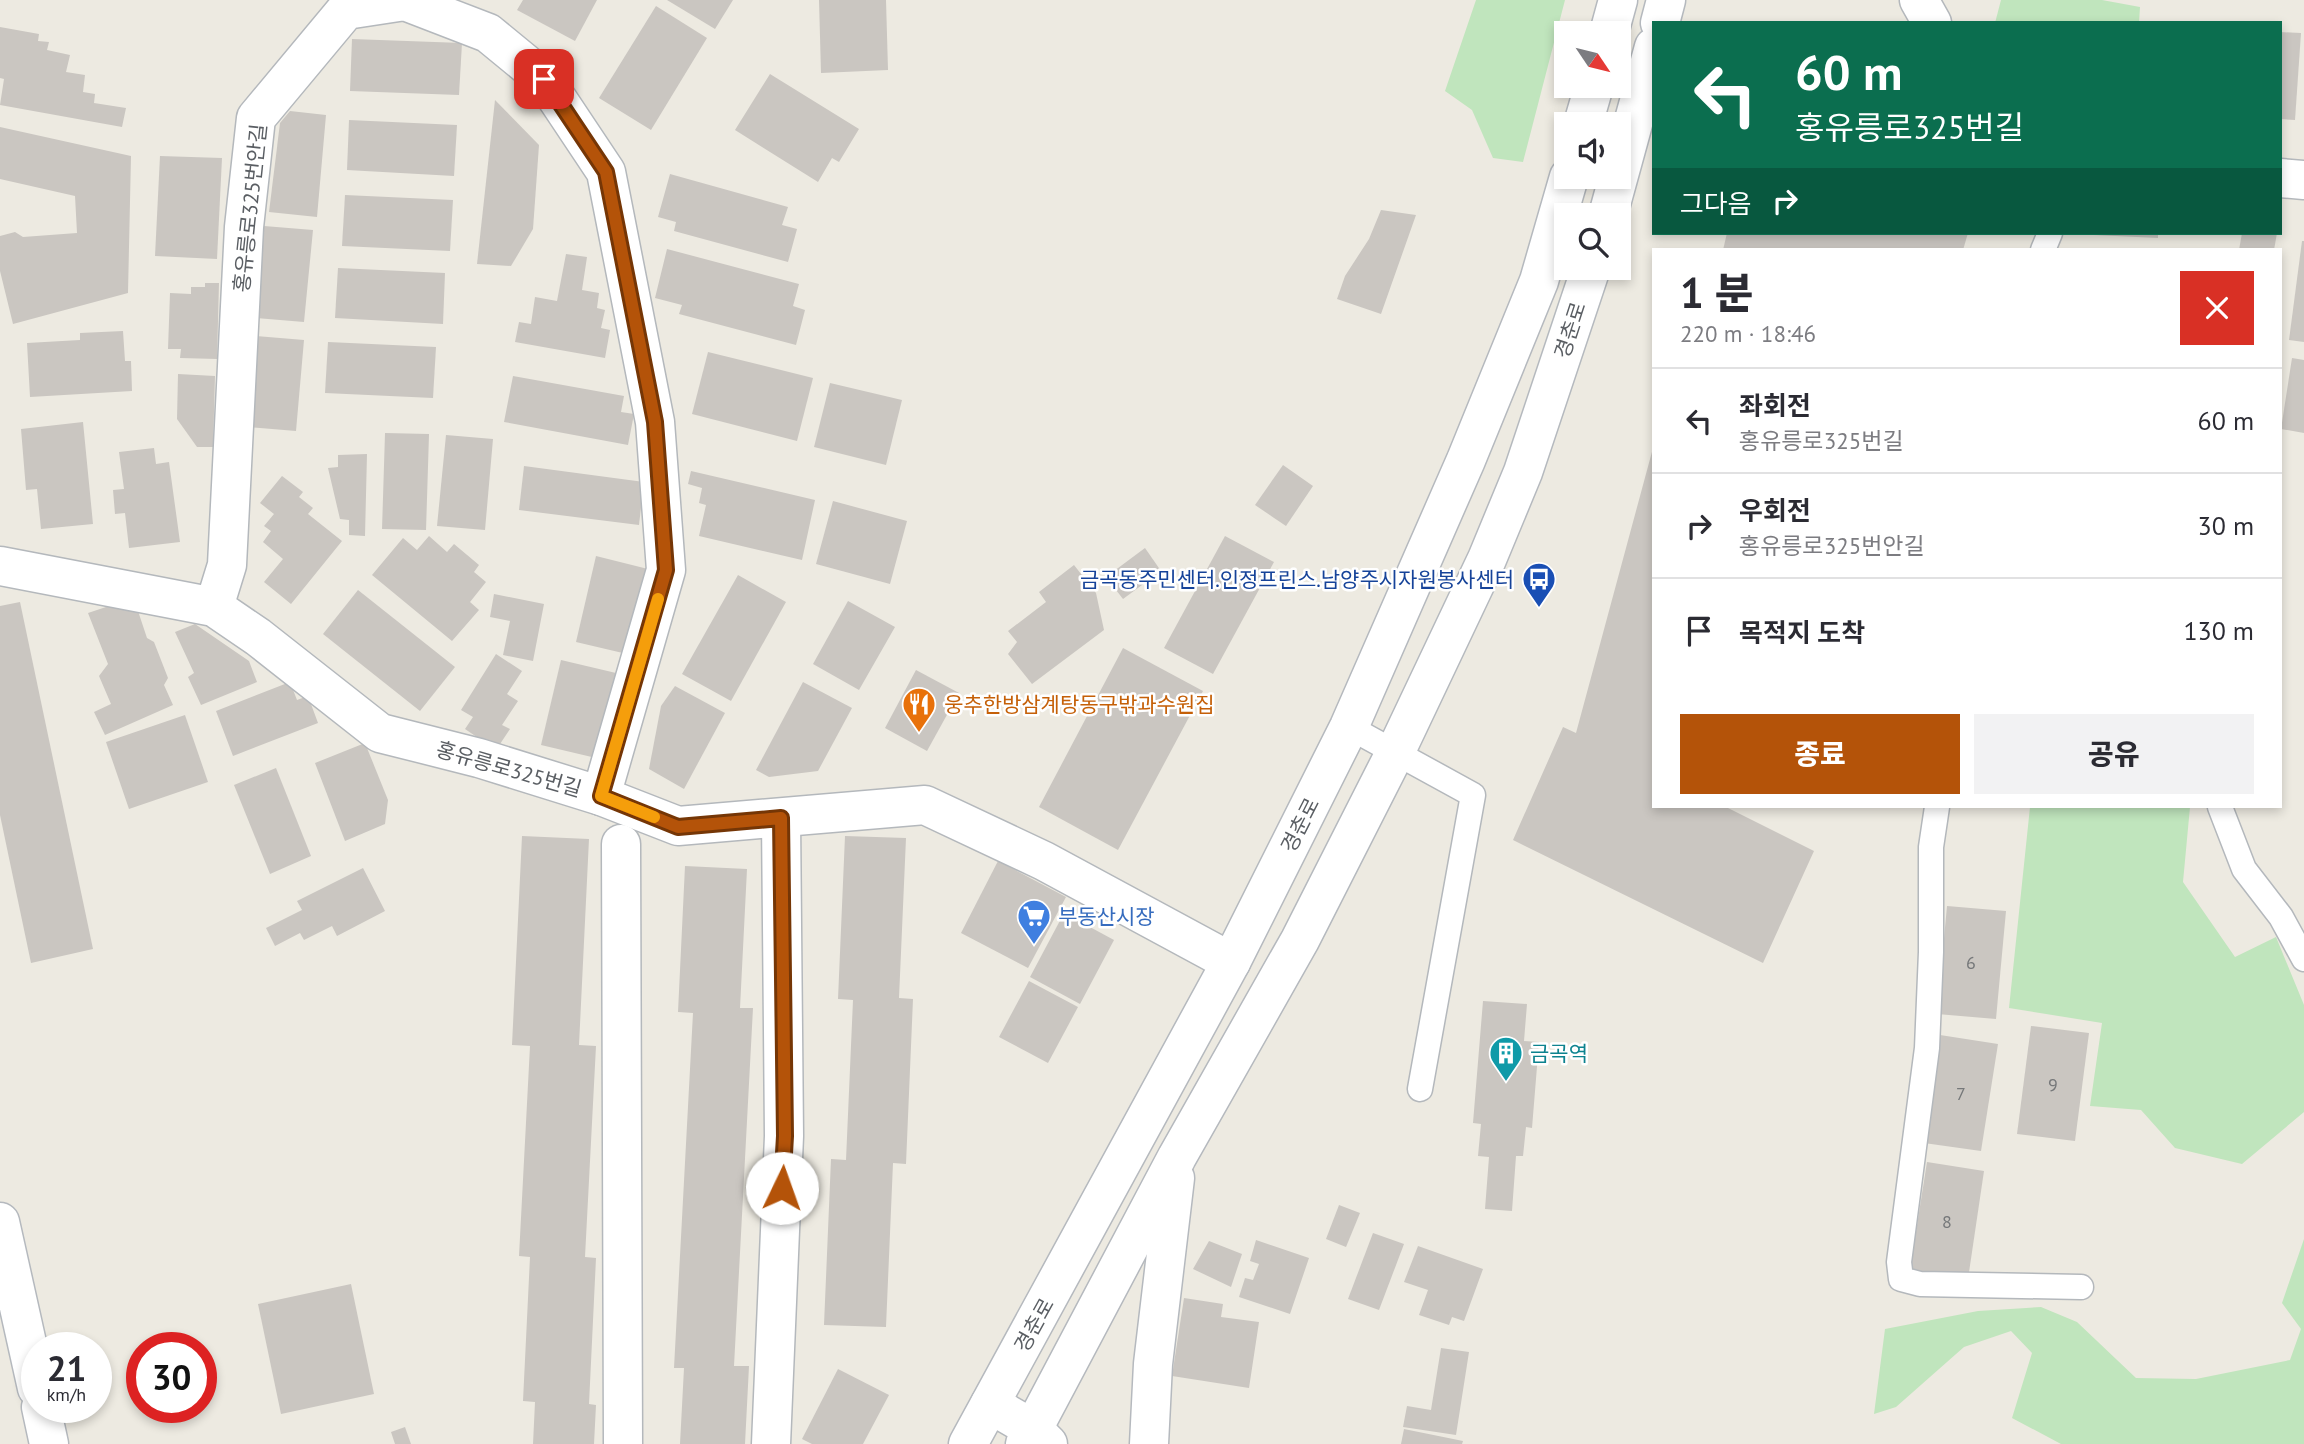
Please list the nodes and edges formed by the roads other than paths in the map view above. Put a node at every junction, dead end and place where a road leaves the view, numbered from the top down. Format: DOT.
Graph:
graph roads {
  1 [pos="1618,0"];
  2 [pos="1666,0"];
  3 [pos="1919,0"];
  4 [pos="1612,21"];
  5 [pos="1661,21"];
  6 [pos="1931,21"];
  7 [pos="1652,54"];
  8 [pos="2282,178"];
  9 [pos="2304,180"];
  10 [pos="1566,189"];
  11 [pos="1611,203"];
  12 [pos="1587,280"];
  13 [pos="0,566"];
  14 [pos="214,607"];
  15 [pos="1349,727"];
  16 [pos="1395,752"];
  17 [pos="601,796"];
  18 [pos="1937,808"];
  19 [pos="2220,808"];
  20 [pos="781,818"];
  21 [pos="621,844"];
  22 [pos="2304,959"];
  23 [pos="1231,962"];
  24 [pos="1420,1089"];
  25 [pos="1177,1157"];
  26 [pos="0,1222"];
  27 [pos="2081,1287"];
  28 [pos="25,1332"];
  29 [pos="990,1404"];
  30 [pos="44,1423"];
  31 [pos="1036,1439"];
  32 [pos="49,1444"];
  33 [pos="623,1444"];
  34 [pos="771,1444"];
  35 [pos="968,1444"];
  36 [pos="1149,1444"];
  1 -- 4 [label="street"];
  2 -- 5 [label="street"];
  3 -- 6 [label="street"];
  7 -- 11 [label="street"];
  8 -- 9 [label="street"];
  10 -- 15 [label="street, 경춘로"];
  12 -- 16 [label="street, 경춘로"];
  13 -- 14 [label="street, 홍유릉로325번길"];
  14 -- 17 [label="street, 홍유릉로325번길"];
  14 -- 17 [label="street, 홍유릉로325번안길"];
  15 -- 16 [label="lane"];
  15 -- 23 [label="street, 경춘로"];
  16 -- 24 [label="lane"];
  16 -- 25 [label="street, 경춘로"];
  17 -- 20 [label="street, 홍유릉로325번길"];
  18 -- 27 [label="lane"];
  19 -- 22 [label="lane"];
  20 -- 23 [label="street, 홍유릉로325번길"];
  20 -- 34 [label="street"];
  21 -- 33 [label="street"];
  23 -- 29 [label="street, 경춘로"];
  25 -- 31 [label="street, 경춘로"];
  25 -- 36 [label="street"];
  26 -- 28 [label="street"];
  29 -- 31 [label="street"];
  29 -- 35 [label="street, 경춘로"];
  30 -- 32 [label="street"];
}
